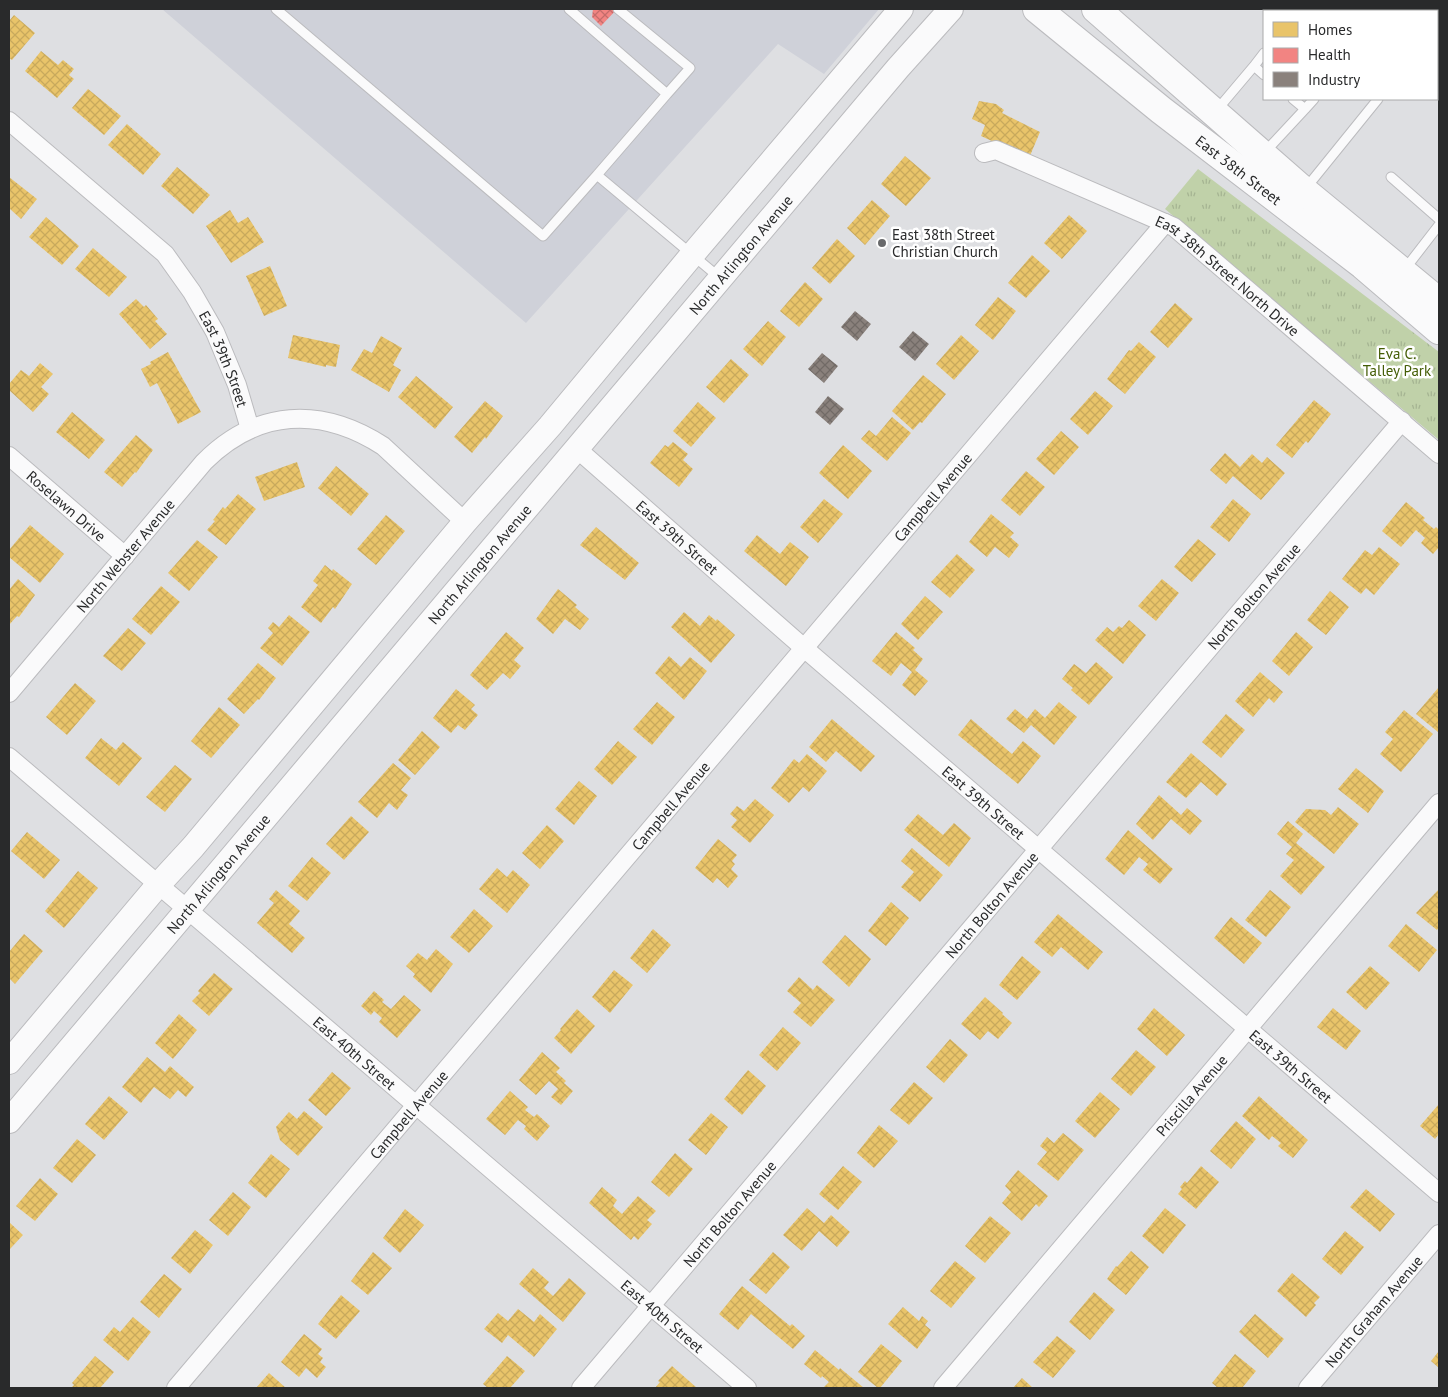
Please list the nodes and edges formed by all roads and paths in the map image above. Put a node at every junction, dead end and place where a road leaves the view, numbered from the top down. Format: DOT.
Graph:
graph roads {
  1 [pos="276,9"];
  2 [pos="569,9"];
  3 [pos="618,9"];
  4 [pos="901,9"];
  5 [pos="951,9"];
  6 [pos="1037,9"];
  7 [pos="1096,9"];
  8 [pos="1263,54"];
  9 [pos="1254,66"];
  10 [pos="1263,74"];
  11 [pos="667,94"];
  12 [pos="1293,100"];
  13 [pos="1313,100"];
  14 [pos="1377,100"];
  15 [pos="1305,109"];
  16 [pos="1215,113"];
  17 [pos="9,121"];
  18 [pos="984,153"];
  19 [pos="1262,155"];
  20 [pos="597,175"];
  21 [pos="1391,177"];
  22 [pos="1304,191"];
  23 [pos="1439,219"];
  24 [pos="1165,223"];
  25 [pos="1439,225"];
  26 [pos="692,254"];
  27 [pos="1403,272"];
  28 [pos="720,278"];
  29 [pos="1439,302"];
  30 [pos="1439,330"];
  31 [pos="1402,421"];
  32 [pos="250,428"];
  33 [pos="576,448"];
  34 [pos="1439,454"];
  35 [pos="9,456"];
  36 [pos="465,522"];
  37 [pos="125,556"];
  38 [pos="804,648"];
  39 [pos="9,693"];
  40 [pos="9,757"];
  41 [pos="1439,803"];
  42 [pos="1039,849"];
  43 [pos="158,885"];
  44 [pos="188,909"];
  45 [pos="1248,1029"];
  46 [pos="9,1062"];
  47 [pos="417,1104"];
  48 [pos="9,1121"];
  49 [pos="1439,1193"];
  50 [pos="1439,1234"];
  51 [pos="652,1305"];
  52 [pos="176,1388"];
  53 [pos="581,1388"];
  54 [pos="747,1388"];
  55 [pos="943,1388"];
  56 [pos="1308,1388"];
  1 -- 20 [label="lane"];
  2 -- 11 [label="lane"];
  3 -- 11 [label="lane"];
  4 -- 26 [label="main road"];
  5 -- 28 [label="main road, North Arlington Avenue"];
  6 -- 30 [label="main road, East 38th Street"];
  7 -- 16 [label="main road, East 38th Street"];
  8 -- 9 [label="lane"];
  9 -- 10 [label="lane"];
  9 -- 16 [label="lane"];
  11 -- 20 [label="lane"];
  12 -- 15 [label="lane"];
  13 -- 15 [label="lane"];
  14 -- 22 [label="lane"];
  15 -- 19 [label="lane"];
  16 -- 19 [label="main road, East 38th Street"];
  17 -- 32 [label="street, East 39th Street"];
  18 -- 24 [label="street, East 38th Street North Drive"];
  19 -- 22 [label="main road, East 38th Street"];
  20 -- 26 [label="lane"];
  21 -- 23 [label="lane"];
  22 -- 27 [label="main road, East 38th Street"];
  24 -- 31 [label="street, East 38th Street North Drive"];
  24 -- 38 [label="street, Campbell Avenue"];
  25 -- 27 [label="lane"];
  26 -- 28 [label="lane"];
  26 -- 36 [label="main road"];
  27 -- 29 [label="main road, East 38th Street"];
  28 -- 33 [label="main road, North Arlington Avenue"];
  31 -- 34 [label="street, East 38th Street North Drive"];
  31 -- 42 [label="street, North Bolton Avenue"];
  32 -- 36 [label="street"];
  32 -- 37 [label="street, North Webster Avenue"];
  33 -- 38 [label="street, East 39th Street"];
  33 -- 44 [label="main road, North Arlington Avenue"];
  35 -- 37 [label="street, Roselawn Drive"];
  36 -- 43 [label="main road"];
  37 -- 39 [label="street, North Webster Avenue"];
  38 -- 42 [label="street, East 39th Street"];
  38 -- 47 [label="street, Campbell Avenue"];
  40 -- 43 [label="street, East 40th Street"];
  41 -- 45 [label="street, Priscilla Avenue"];
  42 -- 45 [label="street, East 39th Street"];
  42 -- 51 [label="street, North Bolton Avenue"];
  43 -- 44 [label="street, East 40th Street"];
  43 -- 46 [label="main road"];
  44 -- 47 [label="street, East 40th Street"];
  44 -- 48 [label="main road, North Arlington Avenue"];
  45 -- 49 [label="street, East 39th Street"];
  45 -- 55 [label="street, Priscilla Avenue"];
  47 -- 51 [label="street, East 40th Street"];
  47 -- 52 [label="street, Campbell Avenue"];
  50 -- 56 [label="street, North Graham Avenue"];
  51 -- 53 [label="street, North Bolton Avenue"];
  51 -- 54 [label="street, East 40th Street"];
}
